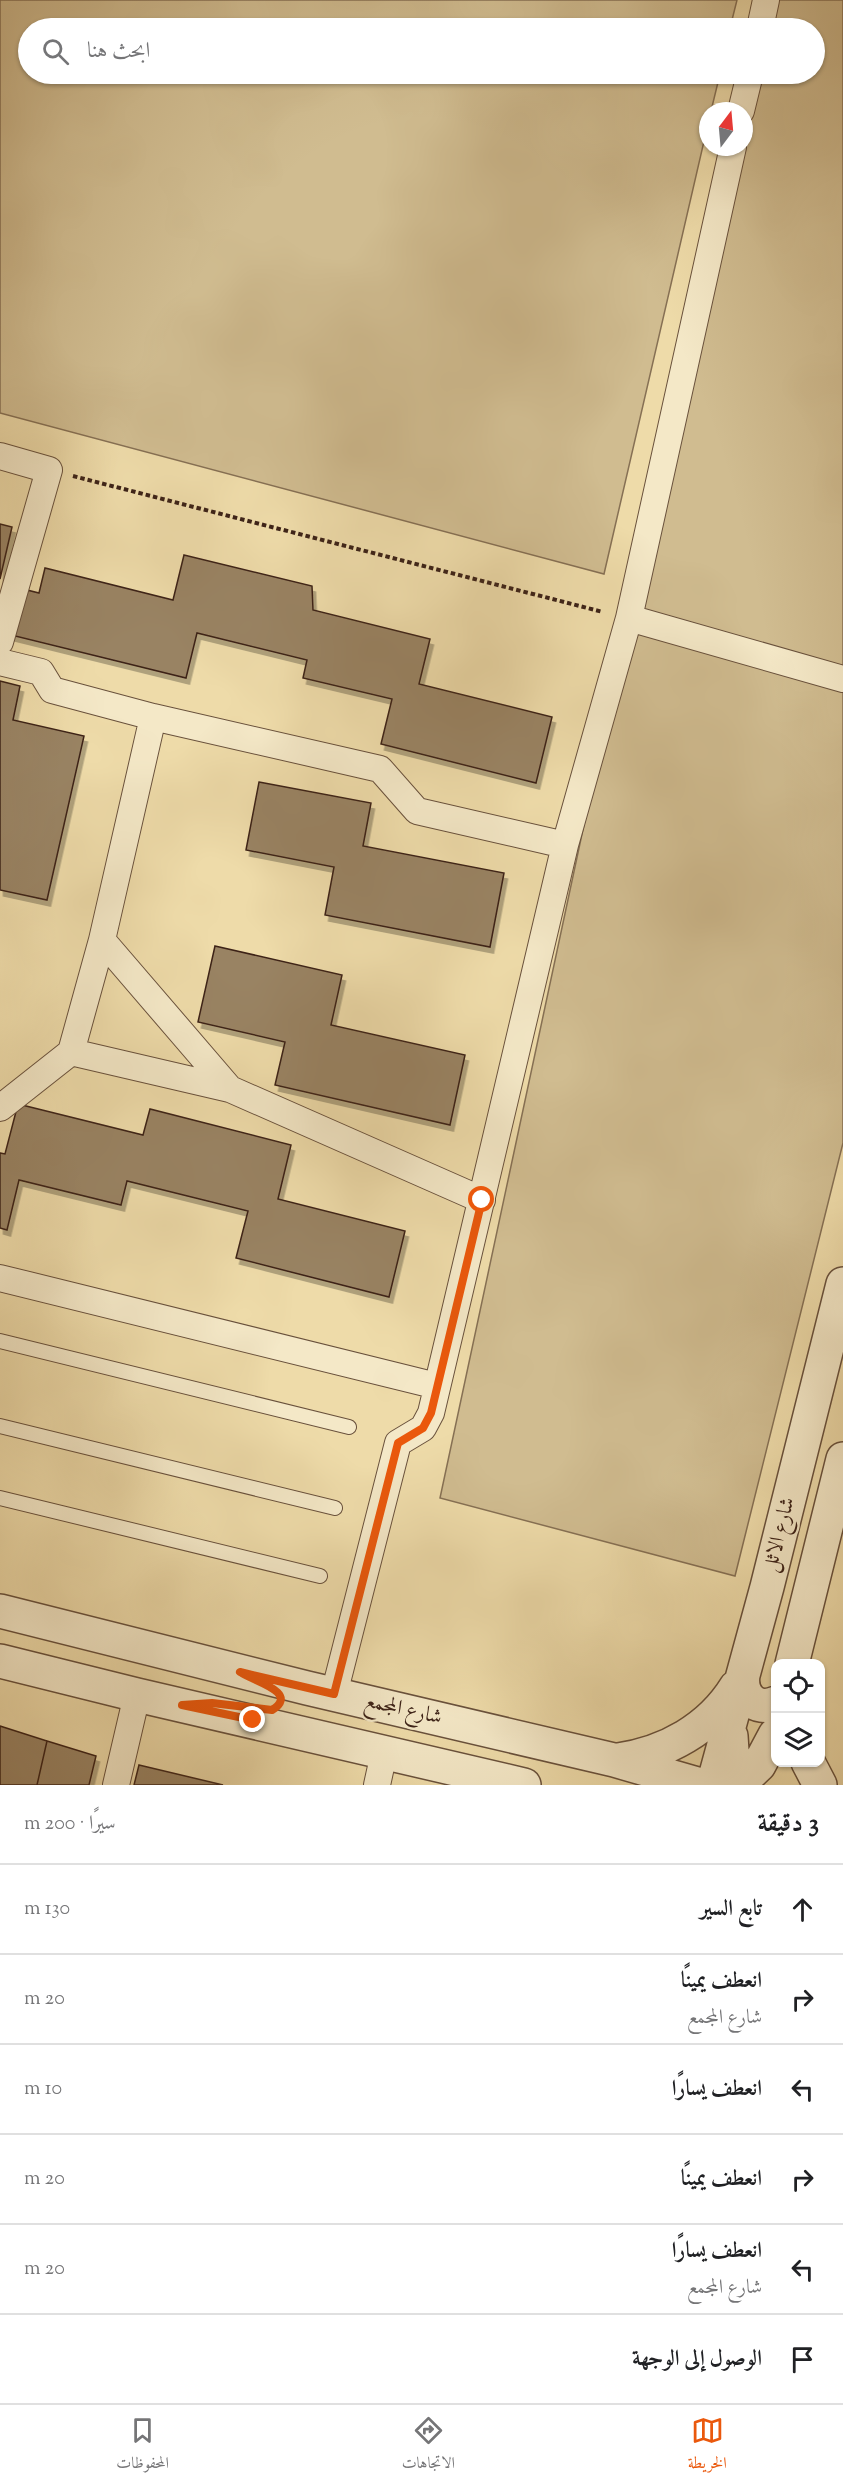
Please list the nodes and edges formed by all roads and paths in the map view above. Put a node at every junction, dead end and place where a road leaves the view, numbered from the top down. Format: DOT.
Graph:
graph roads {
  1 [pos="766,0"];
  2 [pos="762,18"];
  3 [pos="748,84"];
  4 [pos="743,102"];
  5 [pos="731,156"];
  6 [pos="0,456"];
  7 [pos="49,470"];
  8 [pos="629,618"];
  9 [pos="0,642"];
  10 [pos="0,662"];
  11 [pos="843,679"];
  12 [pos="153,717"];
  13 [pos="565,845"];
  14 [pos="102,940"];
  15 [pos="71,1052"];
  16 [pos="230,1089"];
  17 [pos="0,1108"];
  18 [pos="482,1200"];
  19 [pos="0,1278"];
  20 [pos="843,1284"];
  21 [pos="0,1341"];
  22 [pos="437,1386"];
  23 [pos="0,1426"];
  24 [pos="349,1427"];
  25 [pos="843,1459"];
  26 [pos="0,1498"];
  27 [pos="335,1508"];
  28 [pos="320,1576"];
  29 [pos="0,1611"];
  30 [pos="793,1659"];
  31 [pos="0,1661"];
  32 [pos="240,1672"];
  33 [pos="743,1675"];
  34 [pos="334,1694"];
  35 [pos="137,1695"];
  36 [pos="771,1704"];
  37 [pos="182,1705"];
  38 [pos="771,1740"];
  39 [pos="384,1753"];
  40 [pos="811,1767"];
  41 [pos="630,1771"];
  42 [pos="116,1785"];
  43 [pos="377,1785"];
  44 [pos="524,1785"];
  45 [pos="668,1785"];
  46 [pos="701,1785"];
  47 [pos="739,1785"];
  48 [pos="820,1785"];
  1 -- 2 [label="street"];
  3 -- 4 [label="street"];
  5 -- 8 [label="street"];
  6 -- 7 [label="street"];
  7 -- 8 [label="path"];
  7 -- 9 [label="street"];
  8 -- 11 [label="street"];
  8 -- 13 [label="street"];
  10 -- 12 [label="street"];
  12 -- 13 [label="street"];
  12 -- 14 [label="street"];
  13 -- 18 [label="street"];
  14 -- 15 [label="street"];
  14 -- 16 [label="street"];
  15 -- 16 [label="street"];
  15 -- 17 [label="street"];
  16 -- 18 [label="street"];
  18 -- 22 [label="street"];
  19 -- 22 [label="street"];
  20 -- 33 [label="street, شارع الاثل"];
  21 -- 24 [label="lane"];
  22 -- 34 [label="street"];
  23 -- 27 [label="lane"];
  25 -- 30 [label="street, شارع الاثل"];
  26 -- 28 [label="lane"];
  29 -- 32 [label="street, شارع المجمع"];
  31 -- 35 [label="street"];
  32 -- 34 [label="street, شارع المجمع"];
  32 -- 37 [label="street"];
  33 -- 36 [label="street"];
  33 -- 41 [label="street"];
  33 -- 47 [label="street, شارع الاثل"];
  34 -- 41 [label="street, شارع المجمع"];
  35 -- 37 [label="street"];
  35 -- 42 [label="street"];
  37 -- 39 [label="street"];
  38 -- 47 [label="street, شارع الاثل"];
  39 -- 43 [label="street"];
  39 -- 44 [label="street"];
  40 -- 48 [label="street"];
  41 -- 45 [label="street"];
  41 -- 46 [label="street, شارع المجمع"];
}
